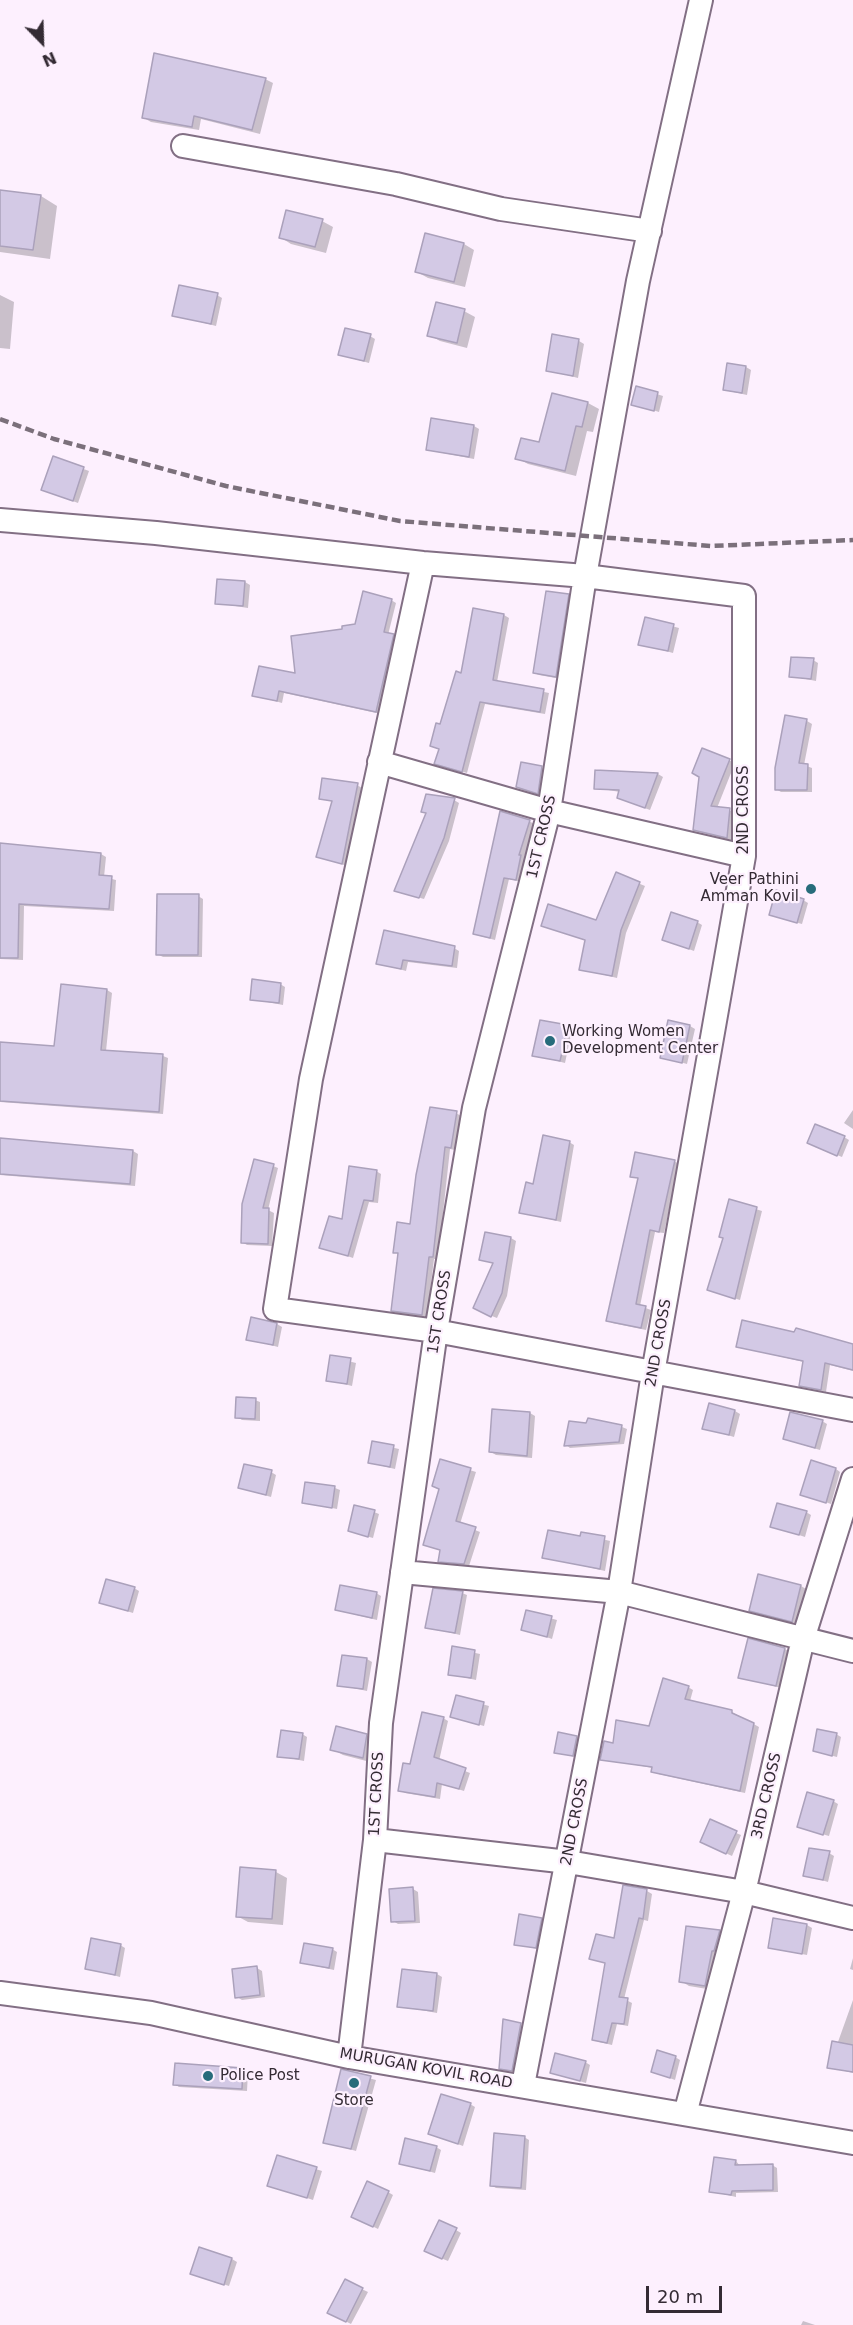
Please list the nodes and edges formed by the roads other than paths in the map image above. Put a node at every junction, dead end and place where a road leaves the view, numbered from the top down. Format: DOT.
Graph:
graph roads {
  1 [pos="701,0"];
  2 [pos="183,146"];
  3 [pos="650,231"];
  4 [pos="0,520"];
  5 [pos="423,563"];
  6 [pos="585,576"];
  7 [pos="379,762"];
  8 [pos="549,810"];
  9 [pos="744,856"];
  10 [pos="436,1330"];
  11 [pos="653,1373"];
  12 [pos="853,1410"];
  13 [pos="853,1479"];
  14 [pos="402,1572"];
  15 [pos="619,1592"];
  16 [pos="803,1639"];
  17 [pos="853,1651"];
  18 [pos="375,1840"];
  19 [pos="568,1862"];
  20 [pos="744,1892"];
  21 [pos="853,1917"];
  22 [pos="0,1993"];
  23 [pos="349,2057"];
  24 [pos="523,2085"];
  25 [pos="686,2114"];
  26 [pos="853,2143"];
  1 -- 3 [label="street, 1ST CROSS"];
  2 -- 3 [label="street"];
  3 -- 6 [label="street, 1ST CROSS"];
  4 -- 5 [label="street"];
  5 -- 6 [label="street"];
  5 -- 7 [label="street"];
  6 -- 8 [label="street, 1ST CROSS"];
  6 -- 9 [label="street, 2ND CROSS"];
  7 -- 8 [label="street"];
  7 -- 10 [label="street"];
  8 -- 9 [label="street"];
  8 -- 10 [label="street, 1ST CROSS"];
  9 -- 11 [label="street, 2ND CROSS"];
  10 -- 11 [label="street"];
  10 -- 14 [label="street, 1ST CROSS"];
  11 -- 12 [label="street"];
  11 -- 15 [label="street, 2ND CROSS"];
  13 -- 16 [label="street, 3RD CROSS"];
  14 -- 15 [label="street"];
  14 -- 18 [label="street, 1ST CROSS"];
  15 -- 16 [label="street"];
  15 -- 19 [label="street, 2ND CROSS"];
  16 -- 17 [label="street"];
  16 -- 20 [label="street, 3RD CROSS"];
  18 -- 19 [label="street"];
  18 -- 23 [label="street, 1ST CROSS"];
  19 -- 20 [label="street"];
  19 -- 24 [label="street, 2ND CROSS"];
  20 -- 21 [label="street"];
  20 -- 25 [label="street, 3RD CROSS"];
  22 -- 23 [label="street, MURUGAN KOVIL ROAD"];
  23 -- 24 [label="street, MURUGAN KOVIL ROAD"];
  24 -- 25 [label="street, MURUGAN KOVIL ROAD"];
  25 -- 26 [label="street, MURUGAN KOVIL ROAD"];
}
